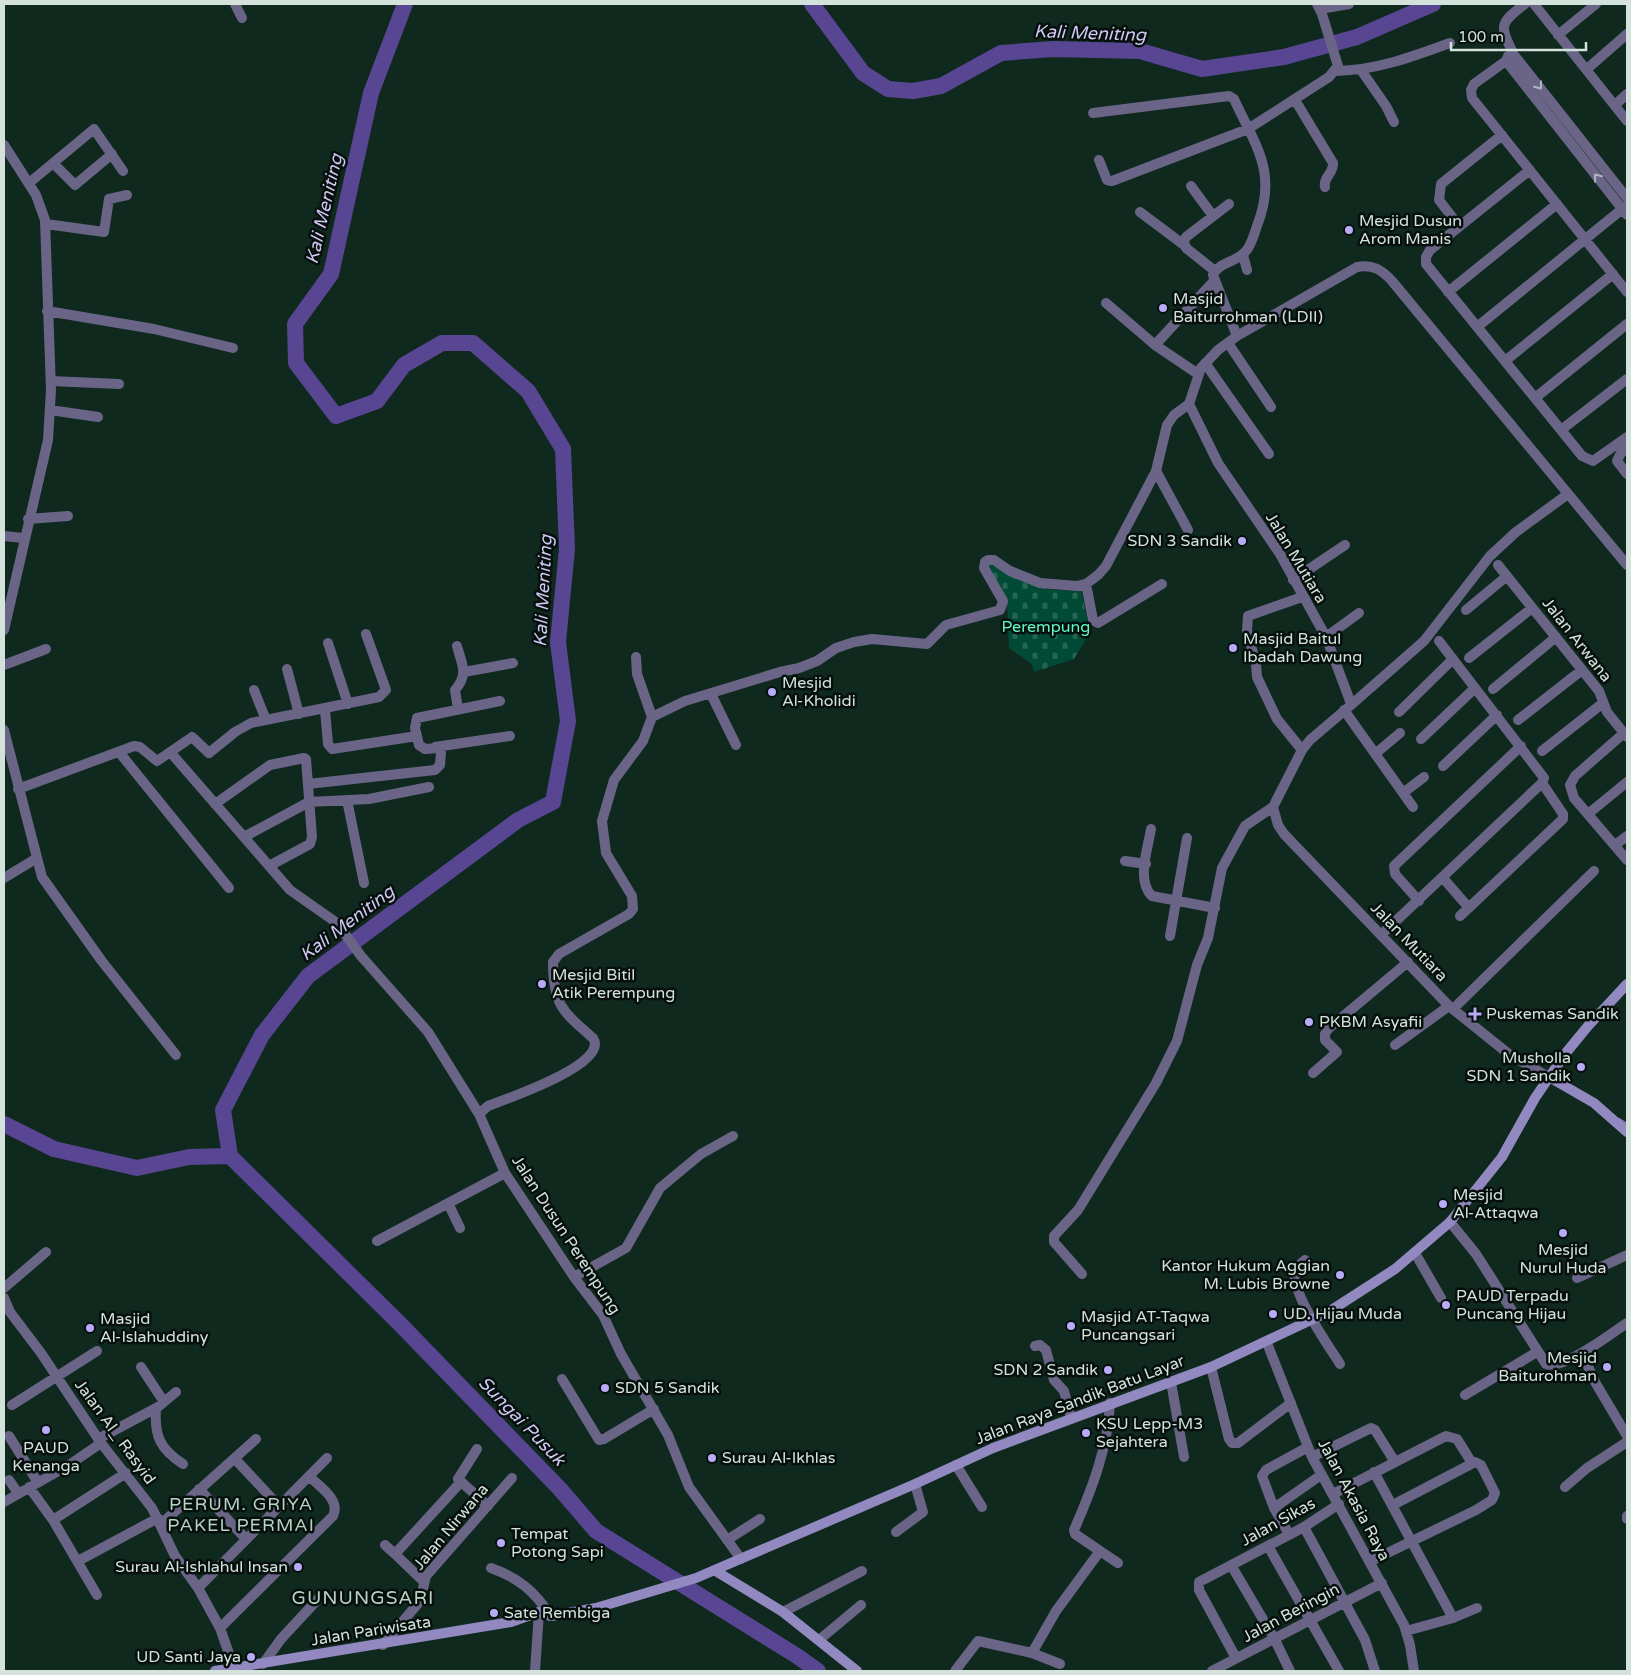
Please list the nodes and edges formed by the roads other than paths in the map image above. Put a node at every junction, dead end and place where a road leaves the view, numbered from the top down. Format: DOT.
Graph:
graph roads {
  1 [pos="236,4"];
  2 [pos="1349,4"];
  3 [pos="1525,4"];
  4 [pos="1534,4"];
  5 [pos="1596,4"];
  6 [pos="1320,9"];
  7 [pos="242,18"];
  8 [pos="1627,34"];
  9 [pos="1558,35"];
  10 [pos="1450,43"];
  11 [pos="1510,54"];
  12 [pos="1336,68"];
  13 [pos="1587,69"];
  14 [pos="1361,70"];
  15 [pos="1627,94"];
  16 [pos="1295,100"];
  17 [pos="1615,105"];
  18 [pos="1093,114"];
  19 [pos="1627,121"];
  20 [pos="1394,122"];
  21 [pos="1248,129"];
  22 [pos="1502,135"];
  23 [pos="4,145"];
  24 [pos="112,154"];
  25 [pos="1099,160"];
  26 [pos="54,163"];
  27 [pos="1530,170"];
  28 [pos="123,171"];
  29 [pos="29,184"];
  30 [pos="1191,186"];
  31 [pos="1325,187"];
  32 [pos="127,195"];
  33 [pos="1627,198"];
  34 [pos="1229,204"];
  35 [pos="1557,204"];
  36 [pos="1625,209"];
  37 [pos="1140,212"];
  38 [pos="1213,216"];
  39 [pos="46,224"];
  40 [pos="1459,226"];
  41 [pos="1585,238"];
  42 [pos="1184,245"];
  43 [pos="1243,255"];
  44 [pos="1247,270"];
  45 [pos="1613,274"];
  46 [pos="1215,276"];
  47 [pos="1448,292"];
  48 [pos="1627,292"];
  49 [pos="1106,304"];
  50 [pos="47,311"];
  51 [pos="1627,324"];
  52 [pos="1477,327"];
  53 [pos="1237,336"];
  54 [pos="1228,343"];
  55 [pos="1155,345"];
  56 [pos="233,348"];
  57 [pos="1505,361"];
  58 [pos="1205,363"];
  59 [pos="1198,374"];
  60 [pos="1627,379"];
  61 [pos="50,381"];
  62 [pos="119,384"];
  63 [pos="1535,398"];
  64 [pos="1189,404"];
  65 [pos="1271,407"];
  66 [pos="50,410"];
  67 [pos="98,417"];
  68 [pos="1562,430"];
  69 [pos="1627,437"];
  70 [pos="1627,448"];
  71 [pos="1269,454"];
  72 [pos="1156,471"];
  73 [pos="1627,474"];
  74 [pos="1568,494"];
  75 [pos="68,516"];
  76 [pos="28,519"];
  77 [pos="1188,530"];
  78 [pos="4,536"];
  79 [pos="24,538"];
  80 [pos="1345,545"];
  81 [pos="1498,565"];
  82 [pos="1627,566"];
  83 [pos="1507,576"];
  84 [pos="1294,580"];
  85 [pos="1086,584"];
  86 [pos="1162,584"];
  87 [pos="1302,597"];
  88 [pos="1532,608"];
  89 [pos="1466,610"];
  90 [pos="1359,613"];
  91 [pos="4,630"];
  92 [pos="366,634"];
  93 [pos="1326,637"];
  94 [pos="1556,637"];
  95 [pos="1439,642"];
  96 [pos="328,643"];
  97 [pos="457,646"];
  98 [pos="46,649"];
  99 [pos="636,657"];
  100 [pos="1469,658"];
  101 [pos="1453,659"];
  102 [pos="513,663"];
  103 [pos="4,665"];
  104 [pos="286,669"];
  105 [pos="1582,670"];
  106 [pos="464,672"];
  107 [pos="1475,688"];
  108 [pos="1493,689"];
  109 [pos="254,690"];
  110 [pos="711,694"];
  111 [pos="500,701"];
  112 [pos="1604,703"];
  113 [pos="348,704"];
  114 [pos="1348,707"];
  115 [pos="458,709"];
  116 [pos="325,710"];
  117 [pos="1399,712"];
  118 [pos="298,714"];
  119 [pos="1497,715"];
  120 [pos="652,717"];
  121 [pos="266,720"];
  122 [pos="1518,720"];
  123 [pos="4,730"];
  124 [pos="1400,733"];
  125 [pos="1626,735"];
  126 [pos="417,736"];
  127 [pos="510,736"];
  128 [pos="1421,739"];
  129 [pos="736,745"];
  130 [pos="1521,746"];
  131 [pos="435,747"];
  132 [pos="1302,750"];
  133 [pos="1542,751"];
  134 [pos="119,752"];
  135 [pos="171,753"];
  136 [pos="1375,754"];
  137 [pos="1444,766"];
  138 [pos="1424,777"];
  139 [pos="1542,782"];
  140 [pos="1627,782"];
  141 [pos="308,784"];
  142 [pos="430,787"];
  143 [pos="18,789"];
  144 [pos="1403,793"];
  145 [pos="347,800"];
  146 [pos="309,802"];
  147 [pos="215,804"];
  148 [pos="1273,807"];
  149 [pos="1413,807"];
  150 [pos="1588,814"];
  151 [pos="1151,829"];
  152 [pos="1627,836"];
  153 [pos="244,837"];
  154 [pos="1187,838"];
  155 [pos="1615,845"];
  156 [pos="37,858"];
  157 [pos="1627,860"];
  158 [pos="1125,861"];
  159 [pos="1146,864"];
  160 [pos="269,866"];
  161 [pos="1594,870"];
  162 [pos="4,878"];
  163 [pos="1443,878"];
  164 [pos="364,883"];
  165 [pos="229,888"];
  166 [pos="1176,900"];
  167 [pos="1419,901"];
  168 [pos="1215,908"];
  169 [pos="1469,908"];
  170 [pos="1460,916"];
  171 [pos="1381,935"];
  172 [pos="1170,936"];
  173 [pos="1408,962"];
  174 [pos="1627,984"];
  175 [pos="1451,1007"];
  176 [pos="1395,1045"];
  177 [pos="176,1055"];
  178 [pos="1313,1073"];
  179 [pos="1550,1077"];
  180 [pos="478,1114"];
  181 [pos="1627,1132"];
  182 [pos="733,1136"];
  183 [pos="505,1173"];
  184 [pos="448,1203"];
  185 [pos="1450,1222"];
  186 [pos="460,1228"];
  187 [pos="377,1241"];
  188 [pos="46,1252"];
  189 [pos="1415,1254"];
  190 [pos="1627,1255"];
  191 [pos="1305,1260"];
  192 [pos="1082,1274"];
  193 [pos="574,1277"];
  194 [pos="1577,1278"];
  195 [pos="4,1288"];
  196 [pos="4,1298"];
  197 [pos="1441,1298"];
  198 [pos="1313,1320"];
  199 [pos="1627,1323"];
  200 [pos="1267,1342"];
  201 [pos="1035,1346"];
  202 [pos="97,1352"];
  203 [pos="1536,1352"];
  204 [pos="1582,1353"];
  205 [pos="1340,1364"];
  206 [pos="141,1367"];
  207 [pos="1211,1367"];
  208 [pos="57,1377"];
  209 [pos="562,1380"];
  210 [pos="1170,1382"];
  211 [pos="176,1392"];
  212 [pos="1465,1394"];
  213 [pos="1291,1402"];
  214 [pos="1110,1403"];
  215 [pos="12,1405"];
  216 [pos="160,1405"];
  217 [pos="654,1410"];
  218 [pos="1071,1418"];
  219 [pos="8,1436"];
  220 [pos="1627,1436"];
  221 [pos="256,1439"];
  222 [pos="100,1441"];
  223 [pos="1627,1442"];
  224 [pos="477,1448"];
  225 [pos="1310,1452"];
  226 [pos="1184,1456"];
  227 [pos="327,1458"];
  228 [pos="235,1460"];
  229 [pos="1395,1462"];
  230 [pos="1472,1463"];
  231 [pos="183,1464"];
  232 [pos="956,1465"];
  233 [pos="1374,1472"];
  234 [pos="126,1473"];
  235 [pos="1321,1475"];
  236 [pos="310,1477"];
  237 [pos="512,1478"];
  238 [pos="9,1480"];
  239 [pos="460,1482"];
  240 [pos="33,1484"];
  241 [pos="915,1484"];
  242 [pos="1565,1487"];
  243 [pos="199,1489"];
  244 [pos="18,1494"];
  245 [pos="1333,1494"];
  246 [pos="4,1502"];
  247 [pos="1339,1504"];
  248 [pos="1393,1505"];
  249 [pos="279,1506"];
  250 [pos="488,1506"];
  251 [pos="982,1507"];
  252 [pos="1274,1508"];
  253 [pos="760,1519"];
  254 [pos="53,1520"];
  255 [pos="160,1521"];
  256 [pos="1304,1527"];
  257 [pos="896,1532"];
  258 [pos="1288,1534"];
  259 [pos="246,1539"];
  260 [pos="727,1540"];
  261 [pos="1413,1541"];
  262 [pos="385,1545"];
  263 [pos="1268,1546"];
  264 [pos="1100,1551"];
  265 [pos="395,1554"];
  266 [pos="741,1559"];
  267 [pos="78,1561"];
  268 [pos="1371,1561"];
  269 [pos="1118,1563"];
  270 [pos="1231,1565"];
  271 [pos="491,1568"];
  272 [pos="714,1570"];
  273 [pos="862,1571"];
  274 [pos="424,1582"];
  275 [pos="1382,1583"];
  276 [pos="198,1588"];
  277 [pos="97,1595"];
  278 [pos="320,1597"];
  279 [pos="1343,1602"];
  280 [pos="861,1606"];
  281 [pos="1477,1608"];
  282 [pos="539,1612"];
  283 [pos="783,1612"];
  284 [pos="551,1616"];
  285 [pos="1453,1618"];
  286 [pos="1309,1620"];
  287 [pos="220,1628"];
  288 [pos="1406,1630"];
  289 [pos="1274,1638"];
  290 [pos="819,1640"];
  291 [pos="383,1645"];
  292 [pos="1032,1652"];
  293 [pos="1231,1661"];
  294 [pos="263,1664"];
  295 [pos="1060,1664"];
  296 [pos="234,1668"];
  297 [pos="220,1671"];
  298 [pos="535,1671"];
  299 [pos="857,1671"];
  300 [pos="955,1671"];
  301 [pos="1212,1671"];
  302 [pos="1290,1671"];
  303 [pos="1339,1671"];
  304 [pos="1375,1671"];
  305 [pos="1414,1671"];
  1 -- 7 [label="street"];
  2 -- 6 [label="street"];
  3 -- 11 [label="street"];
  4 -- 9 [label="street"];
  5 -- 9 [label="street"];
  6 -- 12 [label="street"];
  8 -- 13 [label="street"];
  9 -- 13 [label="street"];
  10 -- 14 [label="street"];
  11 -- 22 [label="street"];
  11 -- 33 [label="street, one-way"];
  36 -- 11 [label="street, one-way"];
  12 -- 14 [label="street"];
  12 -- 16 [label="street"];
  13 -- 17 [label="street"];
  14 -- 20 [label="street"];
  15 -- 17 [label="street"];
  16 -- 21 [label="street"];
  16 -- 31 [label="street"];
  17 -- 19 [label="street"];
  18 -- 21 [label="street"];
  21 -- 25 [label="street"];
  21 -- 43 [label="street"];
  22 -- 27 [label="street"];
  22 -- 40 [label="street"];
  23 -- 29 [label="street"];
  24 -- 26 [label="street"];
  24 -- 26 [label="street"];
  24 -- 28 [label="street"];
  26 -- 29 [label="street"];
  27 -- 35 [label="street"];
  27 -- 40 [label="street"];
  29 -- 39 [label="street"];
  30 -- 38 [label="street"];
  32 -- 39 [label="street"];
  34 -- 38 [label="street"];
  35 -- 41 [label="street"];
  35 -- 47 [label="street"];
  36 -- 41 [label="street"];
  37 -- 42 [label="street"];
  38 -- 42 [label="street"];
  39 -- 50 [label="street"];
  40 -- 47 [label="street"];
  41 -- 45 [label="street"];
  41 -- 52 [label="street"];
  42 -- 46 [label="street"];
  43 -- 44 [label="street"];
  43 -- 46 [label="street"];
  45 -- 48 [label="street"];
  45 -- 57 [label="street"];
  46 -- 53 [label="street"];
  46 -- 55 [label="street"];
  47 -- 52 [label="street"];
  49 -- 55 [label="street"];
  50 -- 56 [label="street"];
  50 -- 61 [label="street"];
  51 -- 63 [label="street"];
  52 -- 57 [label="street"];
  53 -- 54 [label="street"];
  53 -- 74 [label="street"];
  54 -- 58 [label="street"];
  54 -- 65 [label="street"];
  55 -- 59 [label="street"];
  57 -- 63 [label="street"];
  58 -- 59 [label="street"];
  58 -- 71 [label="street"];
  59 -- 64 [label="street"];
  60 -- 68 [label="street"];
  61 -- 62 [label="street"];
  61 -- 66 [label="street"];
  63 -- 68 [label="street"];
  64 -- 72 [label="street"];
  64 -- 84 [label="street, Jalan Mutiara"];
  66 -- 67 [label="street"];
  66 -- 76 [label="street"];
  68 -- 69 [label="street"];
  70 -- 73 [label="street"];
  72 -- 77 [label="street"];
  72 -- 85 [label="street"];
  74 -- 82 [label="street"];
  74 -- 114 [label="street"];
  75 -- 76 [label="street"];
  76 -- 79 [label="street"];
  78 -- 79 [label="street"];
  79 -- 91 [label="street"];
  80 -- 84 [label="street"];
  81 -- 83 [label="street, Jalan Arwana"];
  83 -- 88 [label="street, Jalan Arwana"];
  83 -- 89 [label="street"];
  84 -- 87 [label="street, Jalan Mutiara"];
  85 -- 86 [label="street"];
  85 -- 110 [label="street"];
  87 -- 93 [label="street, Jalan Mutiara"];
  87 -- 132 [label="street"];
  88 -- 94 [label="street, Jalan Arwana"];
  88 -- 100 [label="street"];
  90 -- 93 [label="street"];
  92 -- 113 [label="street"];
  93 -- 114 [label="street, Jalan Mutiara"];
  94 -- 105 [label="street, Jalan Arwana"];
  94 -- 108 [label="street"];
  95 -- 101 [label="street"];
  96 -- 113 [label="street"];
  97 -- 106 [label="street"];
  98 -- 103 [label="street"];
  99 -- 120 [label="street"];
  101 -- 107 [label="street"];
  101 -- 117 [label="street"];
  102 -- 106 [label="street"];
  104 -- 118 [label="street"];
  105 -- 112 [label="street, Jalan Arwana"];
  105 -- 122 [label="street"];
  106 -- 115 [label="street"];
  107 -- 119 [label="street"];
  107 -- 128 [label="street"];
  109 -- 121 [label="street"];
  110 -- 120 [label="street"];
  110 -- 129 [label="street"];
  111 -- 115 [label="street"];
  112 -- 125 [label="street, Jalan Arwana"];
  112 -- 133 [label="street"];
  113 -- 116 [label="street"];
  114 -- 132 [label="street"];
  114 -- 136 [label="street, Jalan Mutiara"];
  115 -- 126 [label="street"];
  116 -- 118 [label="street"];
  116 -- 126 [label="street"];
  118 -- 121 [label="street"];
  119 -- 130 [label="street"];
  119 -- 137 [label="street"];
  120 -- 180 [label="street"];
  121 -- 135 [label="street"];
  123 -- 143 [label="street"];
  124 -- 136 [label="street"];
  125 -- 150 [label="street"];
  126 -- 131 [label="street"];
  127 -- 131 [label="street"];
  130 -- 139 [label="street"];
  130 -- 167 [label="street"];
  131 -- 141 [label="street"];
  132 -- 148 [label="street"];
  134 -- 135 [label="street"];
  134 -- 143 [label="street"];
  134 -- 165 [label="street"];
  135 -- 147 [label="street, Jalan Dusun Perempung"];
  136 -- 144 [label="street, Jalan Mutiara"];
  138 -- 144 [label="street"];
  139 -- 163 [label="street"];
  139 -- 169 [label="street"];
  140 -- 150 [label="street"];
  141 -- 146 [label="street"];
  141 -- 147 [label="street"];
  142 -- 145 [label="street"];
  143 -- 156 [label="street"];
  144 -- 149 [label="street, Jalan Mutiara"];
  145 -- 146 [label="street"];
  145 -- 164 [label="street"];
  146 -- 153 [label="street"];
  146 -- 160 [label="street"];
  147 -- 153 [label="street, Jalan Dusun Perempung"];
  148 -- 168 [label="street"];
  148 -- 171 [label="street, Jalan Mutiara"];
  150 -- 155 [label="street"];
  151 -- 159 [label="street"];
  152 -- 155 [label="street"];
  153 -- 160 [label="street, Jalan Dusun Perempung"];
  154 -- 166 [label="street"];
  155 -- 157 [label="street"];
  156 -- 162 [label="street"];
  156 -- 177 [label="street"];
  158 -- 159 [label="street"];
  159 -- 166 [label="street"];
  160 -- 180 [label="street, Jalan Dusun Perempung"];
  161 -- 175 [label="street"];
  163 -- 167 [label="street"];
  163 -- 169 [label="street"];
  166 -- 168 [label="street"];
  166 -- 172 [label="street"];
  167 -- 171 [label="street"];
  168 -- 192 [label="street"];
  169 -- 170 [label="street"];
  171 -- 173 [label="street, Jalan Mutiara"];
  173 -- 175 [label="street, Jalan Mutiara"];
  173 -- 178 [label="street"];
  174 -- 179 [label="main road, Jalan Raya Sandik Batu Layar"];
  175 -- 176 [label="street"];
  175 -- 179 [label="street, Jalan Mutiara"];
  179 -- 181 [label="main road"];
  179 -- 185 [label="main road, Jalan Raya Sandik Batu Layar"];
  180 -- 183 [label="street, Jalan Dusun Perempung"];
  182 -- 193 [label="street"];
  183 -- 184 [label="street"];
  183 -- 193 [label="street, Jalan Dusun Perempung"];
  184 -- 186 [label="street"];
  184 -- 187 [label="street"];
  185 -- 189 [label="main road, Jalan Raya Sandik Batu Layar"];
  185 -- 203 [label="street"];
  188 -- 195 [label="street"];
  189 -- 197 [label="street"];
  189 -- 198 [label="main road, Jalan Raya Sandik Batu Layar"];
  190 -- 194 [label="street"];
  191 -- 198 [label="street"];
  193 -- 217 [label="street, Jalan Dusun Perempung"];
  196 -- 208 [label="street, Jalan Al_ Rasyid"];
  198 -- 200 [label="main road, Jalan Raya Sandik Batu Layar"];
  198 -- 205 [label="street"];
  199 -- 204 [label="street"];
  200 -- 207 [label="main road, Jalan Raya Sandik Batu Layar"];
  200 -- 213 [label="street, Jalan Akasia Raya"];
  201 -- 218 [label="street"];
  202 -- 208 [label="street"];
  203 -- 204 [label="street"];
  203 -- 212 [label="street"];
  204 -- 220 [label="street"];
  206 -- 216 [label="street"];
  207 -- 210 [label="main road, Jalan Raya Sandik Batu Layar"];
  207 -- 213 [label="street"];
  208 -- 215 [label="street"];
  208 -- 222 [label="street, Jalan Al_ Rasyid"];
  209 -- 217 [label="street"];
  210 -- 214 [label="main road, Jalan Raya Sandik Batu Layar"];
  210 -- 226 [label="street"];
  211 -- 216 [label="street"];
  213 -- 225 [label="street, Jalan Akasia Raya"];
  214 -- 218 [label="main road, Jalan Raya Sandik Batu Layar"];
  214 -- 264 [label="street"];
  216 -- 222 [label="street"];
  216 -- 231 [label="street"];
  217 -- 260 [label="street, Jalan Dusun Perempung"];
  218 -- 232 [label="main road, Jalan Raya Sandik Batu Layar"];
  219 -- 240 [label="street"];
  221 -- 228 [label="street"];
  222 -- 234 [label="street, Jalan Al_ Rasyid"];
  222 -- 240 [label="street"];
  223 -- 242 [label="street"];
  224 -- 239 [label="street"];
  225 -- 229 [label="street"];
  225 -- 235 [label="street, Jalan Akasia Raya"];
  225 -- 252 [label="street"];
  227 -- 236 [label="street"];
  228 -- 243 [label="street"];
  228 -- 249 [label="street"];
  229 -- 230 [label="street"];
  229 -- 233 [label="street"];
  230 -- 248 [label="street"];
  230 -- 261 [label="street"];
  232 -- 241 [label="main road, Jalan Raya Sandik Batu Layar"];
  232 -- 251 [label="street"];
  233 -- 245 [label="street"];
  233 -- 248 [label="street"];
  234 -- 254 [label="street"];
  234 -- 255 [label="street, Jalan Al_ Rasyid"];
  235 -- 245 [label="street, Jalan Akasia Raya"];
  235 -- 252 [label="street"];
  236 -- 249 [label="street"];
  236 -- 287 [label="street"];
  237 -- 250 [label="street, Jalan Nirwana"];
  238 -- 244 [label="street"];
  239 -- 250 [label="street"];
  239 -- 265 [label="street"];
  240 -- 244 [label="street"];
  240 -- 254 [label="street"];
  241 -- 257 [label="street"];
  241 -- 266 [label="main road, Jalan Raya Sandik Batu Layar"];
  243 -- 255 [label="street"];
  243 -- 259 [label="street"];
  244 -- 246 [label="street"];
  245 -- 247 [label="street, Jalan Akasia Raya"];
  247 -- 256 [label="street, Jalan Sikas"];
  247 -- 268 [label="street, Jalan Akasia Raya"];
  248 -- 261 [label="street"];
  249 -- 259 [label="street"];
  250 -- 274 [label="street, Jalan Nirwana"];
  252 -- 258 [label="street"];
  253 -- 260 [label="street"];
  254 -- 267 [label="street"];
  255 -- 267 [label="street"];
  255 -- 276 [label="street, Jalan Al_ Rasyid"];
  256 -- 258 [label="street, Jalan Sikas"];
  256 -- 279 [label="street"];
  258 -- 263 [label="street, Jalan Sikas"];
  259 -- 276 [label="street"];
  260 -- 266 [label="street, Jalan Dusun Perempung"];
  261 -- 268 [label="street"];
  261 -- 285 [label="street"];
  262 -- 265 [label="street"];
  263 -- 270 [label="street, Jalan Sikas"];
  263 -- 286 [label="street"];
  264 -- 269 [label="street"];
  264 -- 292 [label="street"];
  265 -- 274 [label="street"];
  266 -- 272 [label="main road, Jalan Raya Sandik Batu Layar"];
  267 -- 277 [label="street"];
  268 -- 275 [label="street, Jalan Akasia Raya"];
  270 -- 289 [label="street, Jalan Sikas"];
  270 -- 293 [label="street, Jalan Sikas"];
  271 -- 284 [label="street"];
  272 -- 283 [label="main road"];
  272 -- 284 [label="main road, Jalan Raya Sandik Batu Layar"];
  273 -- 283 [label="street"];
  274 -- 291 [label="street, Jalan Nirwana"];
  275 -- 279 [label="street, Jalan Beringin"];
  275 -- 288 [label="street, Jalan Akasia Raya"];
  276 -- 287 [label="street, Jalan Al_ Rasyid"];
  278 -- 294 [label="street"];
  279 -- 286 [label="street, Jalan Beringin"];
  279 -- 304 [label="street"];
  280 -- 290 [label="street"];
  281 -- 285 [label="street"];
  282 -- 284 [label="main road"];
  282 -- 291 [label="main road, Jalan Pariwisata"];
  282 -- 298 [label="street"];
  283 -- 290 [label="main road"];
  285 -- 288 [label="street"];
  286 -- 289 [label="street, Jalan Beringin"];
  286 -- 303 [label="street"];
  287 -- 296 [label="street, Jalan Al_ Rasyid"];
  288 -- 305 [label="street, Jalan Akasia Raya"];
  289 -- 293 [label="street, Jalan Beringin"];
  289 -- 302 [label="street, Jalan Sikas"];
  290 -- 299 [label="main road"];
  291 -- 294 [label="main road, Jalan Pariwisata"];
  292 -- 295 [label="street"];
  292 -- 300 [label="street"];
  293 -- 301 [label="street, Jalan Beringin"];
  294 -- 296 [label="main road, Jalan Pariwisata"];
  296 -- 297 [label="main road, Jalan Pariwisata"];
}
